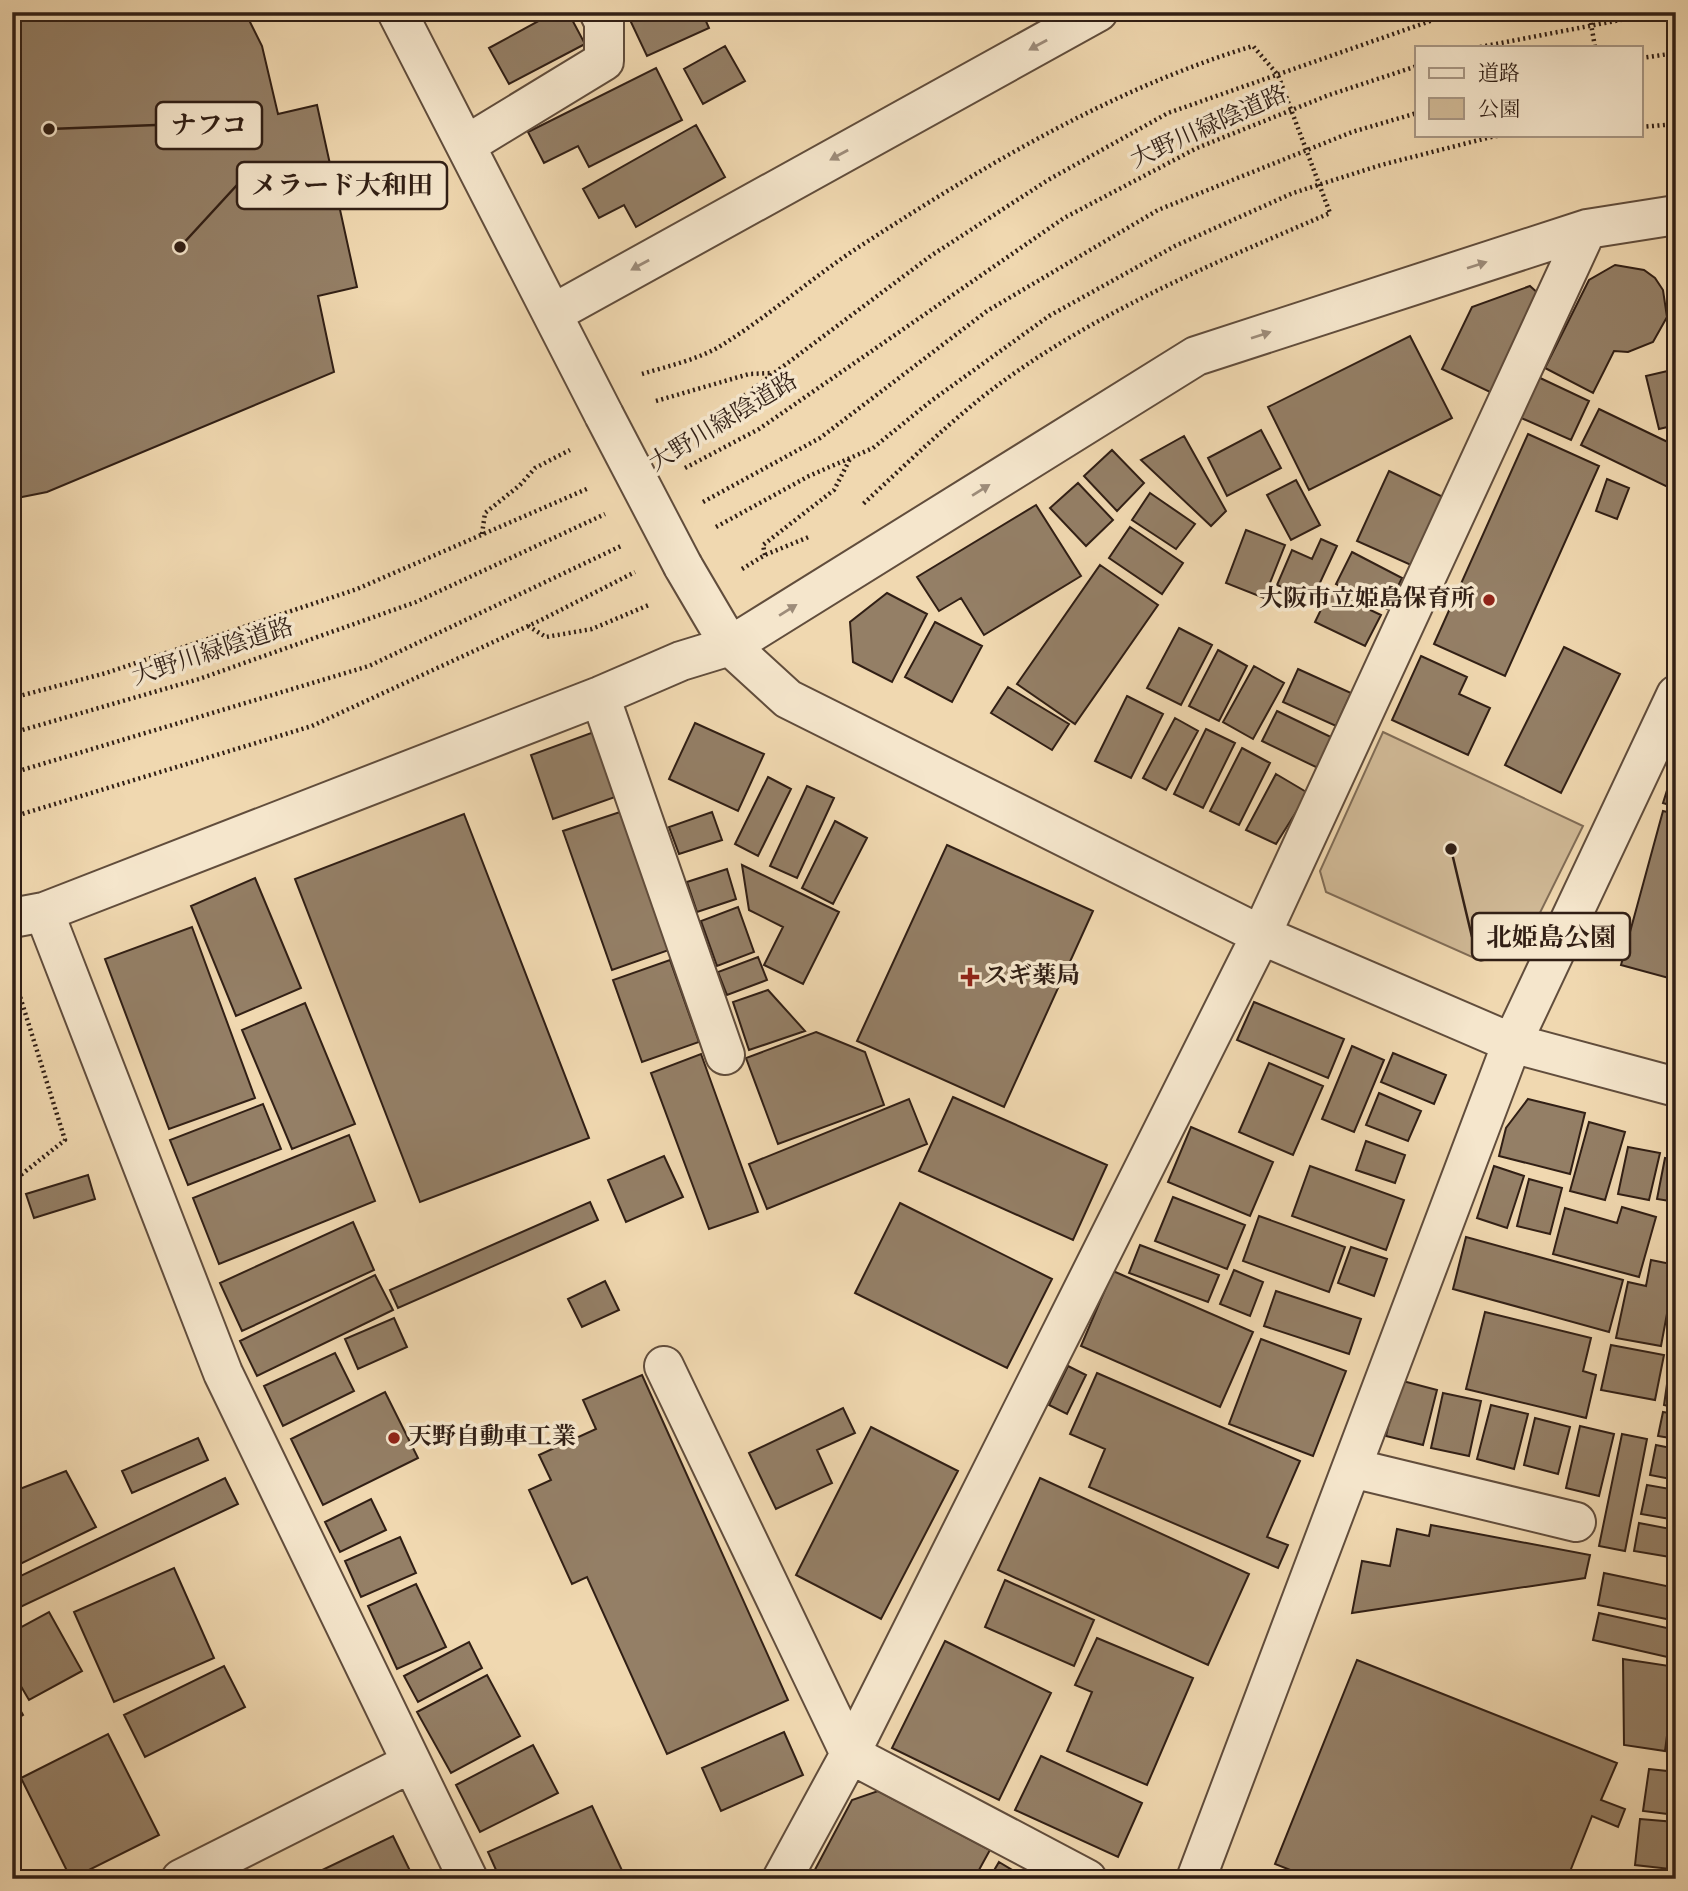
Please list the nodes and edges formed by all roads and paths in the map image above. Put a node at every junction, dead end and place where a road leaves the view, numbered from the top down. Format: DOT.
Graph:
graph roads {
  1 [pos="397,12"];
  2 [pos="599,12"];
  3 [pos="1098,12"];
  4 [pos="1456,12"];
  5 [pos="1589,12"];
  6 [pos="1662,12"];
  7 [pos="1591,25"];
  8 [pos="1485,46"];
  9 [pos="1595,46"];
  10 [pos="1676,53"];
  11 [pos="1642,58"];
  12 [pos="1415,66"];
  13 [pos="1278,75"];
  14 [pos="1291,110"];
  15 [pos="1415,114"];
  16 [pos="1676,124"];
  17 [pos="1642,127"];
  18 [pos="1495,136"];
  19 [pos="466,145"];
  20 [pos="1307,150"];
  21 [pos="1320,185"];
  22 [pos="1676,215"];
  23 [pos="1587,229"];
  24 [pos="554,313"];
  25 [pos="773,373"];
  26 [pos="642,374"];
  27 [pos="656,401"];
  28 [pos="666,445"];
  29 [pos="558,454"];
  30 [pos="850,458"];
  31 [pos="680,471"];
  32 [pos="594,485"];
  33 [pos="693,507"];
  34 [pos="860,507"];
  35 [pos="608,512"];
  36 [pos="711,530"];
  37 [pos="482,534"];
  38 [pos="815,535"];
  39 [pos="624,544"];
  40 [pos="765,555"];
  41 [pos="742,569"];
  42 [pos="638,570"];
  43 [pos="654,603"];
  44 [pos="528,626"];
  45 [pos="730,646"];
  46 [pos="1676,695"];
  47 [pos="600,696"];
  48 [pos="12,698"];
  49 [pos="12,733"];
  50 [pos="12,773"];
  51 [pos="12,817"];
  52 [pos="28,915"];
  53 [pos="1261,935"];
  54 [pos="12,971"];
  55 [pos="1512,1043"];
  56 [pos="725,1055"];
  57 [pos="1676,1087"];
  58 [pos="12,1182"];
  59 [pos="664,1366"];
  60 [pos="1352,1468"];
  61 [pos="1576,1522"];
  62 [pos="849,1754"];
  63 [pos="411,1763"];
  64 [pos="181,1879"];
  65 [pos="468,1879"];
  66 [pos="782,1879"];
  67 [pos="1087,1879"];
  68 [pos="1196,1879"];
  1 -- 19 [label="street"];
  2 -- 19 [label="street"];
  3 -- 24 [label="street, one-way"];
  4 -- 13 [label="path"];
  5 -- 7 [label="path"];
  6 -- 7 [label="path"];
  7 -- 8 [label="path"];
  7 -- 9 [label="path"];
  10 -- 11 [label="path"];
  12 -- 14 [label="path, 大野川緑陰道路"];
  13 -- 14 [label="path"];
  13 -- 25 [label="path"];
  13 -- 26 [label="path"];
  14 -- 20 [label="path"];
  14 -- 31 [label="path, 大野川緑陰道路"];
  15 -- 20 [label="path"];
  16 -- 17 [label="path"];
  18 -- 21 [label="path"];
  19 -- 24 [label="street"];
  20 -- 21 [label="path"];
  20 -- 33 [label="path"];
  21 -- 30 [label="path"];
  21 -- 34 [label="path"];
  22 -- 23 [label="street"];
  45 -- 23 [label="street, one-way"];
  23 -- 53 [label="street"];
  24 -- 45 [label="street, bridge"];
  25 -- 27 [label="path"];
  25 -- 28 [label="path"];
  29 -- 37 [label="path"];
  30 -- 36 [label="path"];
  30 -- 40 [label="path"];
  32 -- 37 [label="path"];
  35 -- 49 [label="path, 大野川緑陰道路"];
  37 -- 48 [label="path"];
  38 -- 40 [label="path"];
  39 -- 50 [label="path"];
  40 -- 41 [label="path"];
  42 -- 44 [label="path"];
  43 -- 44 [label="path"];
  44 -- 51 [label="path"];
  45 -- 47 [label="street"];
  45 -- 53 [label="street"];
  46 -- 55 [label="street"];
  47 -- 52 [label="street"];
  47 -- 56 [label="street"];
  52 -- 63 [label="street"];
  53 -- 55 [label="street"];
  53 -- 62 [label="street"];
  54 -- 58 [label="path"];
  55 -- 57 [label="street"];
  55 -- 60 [label="street"];
  59 -- 62 [label="street"];
  60 -- 61 [label="street"];
  60 -- 68 [label="street"];
  62 -- 66 [label="street"];
  62 -- 67 [label="street"];
  63 -- 64 [label="street"];
  63 -- 65 [label="street"];
}
